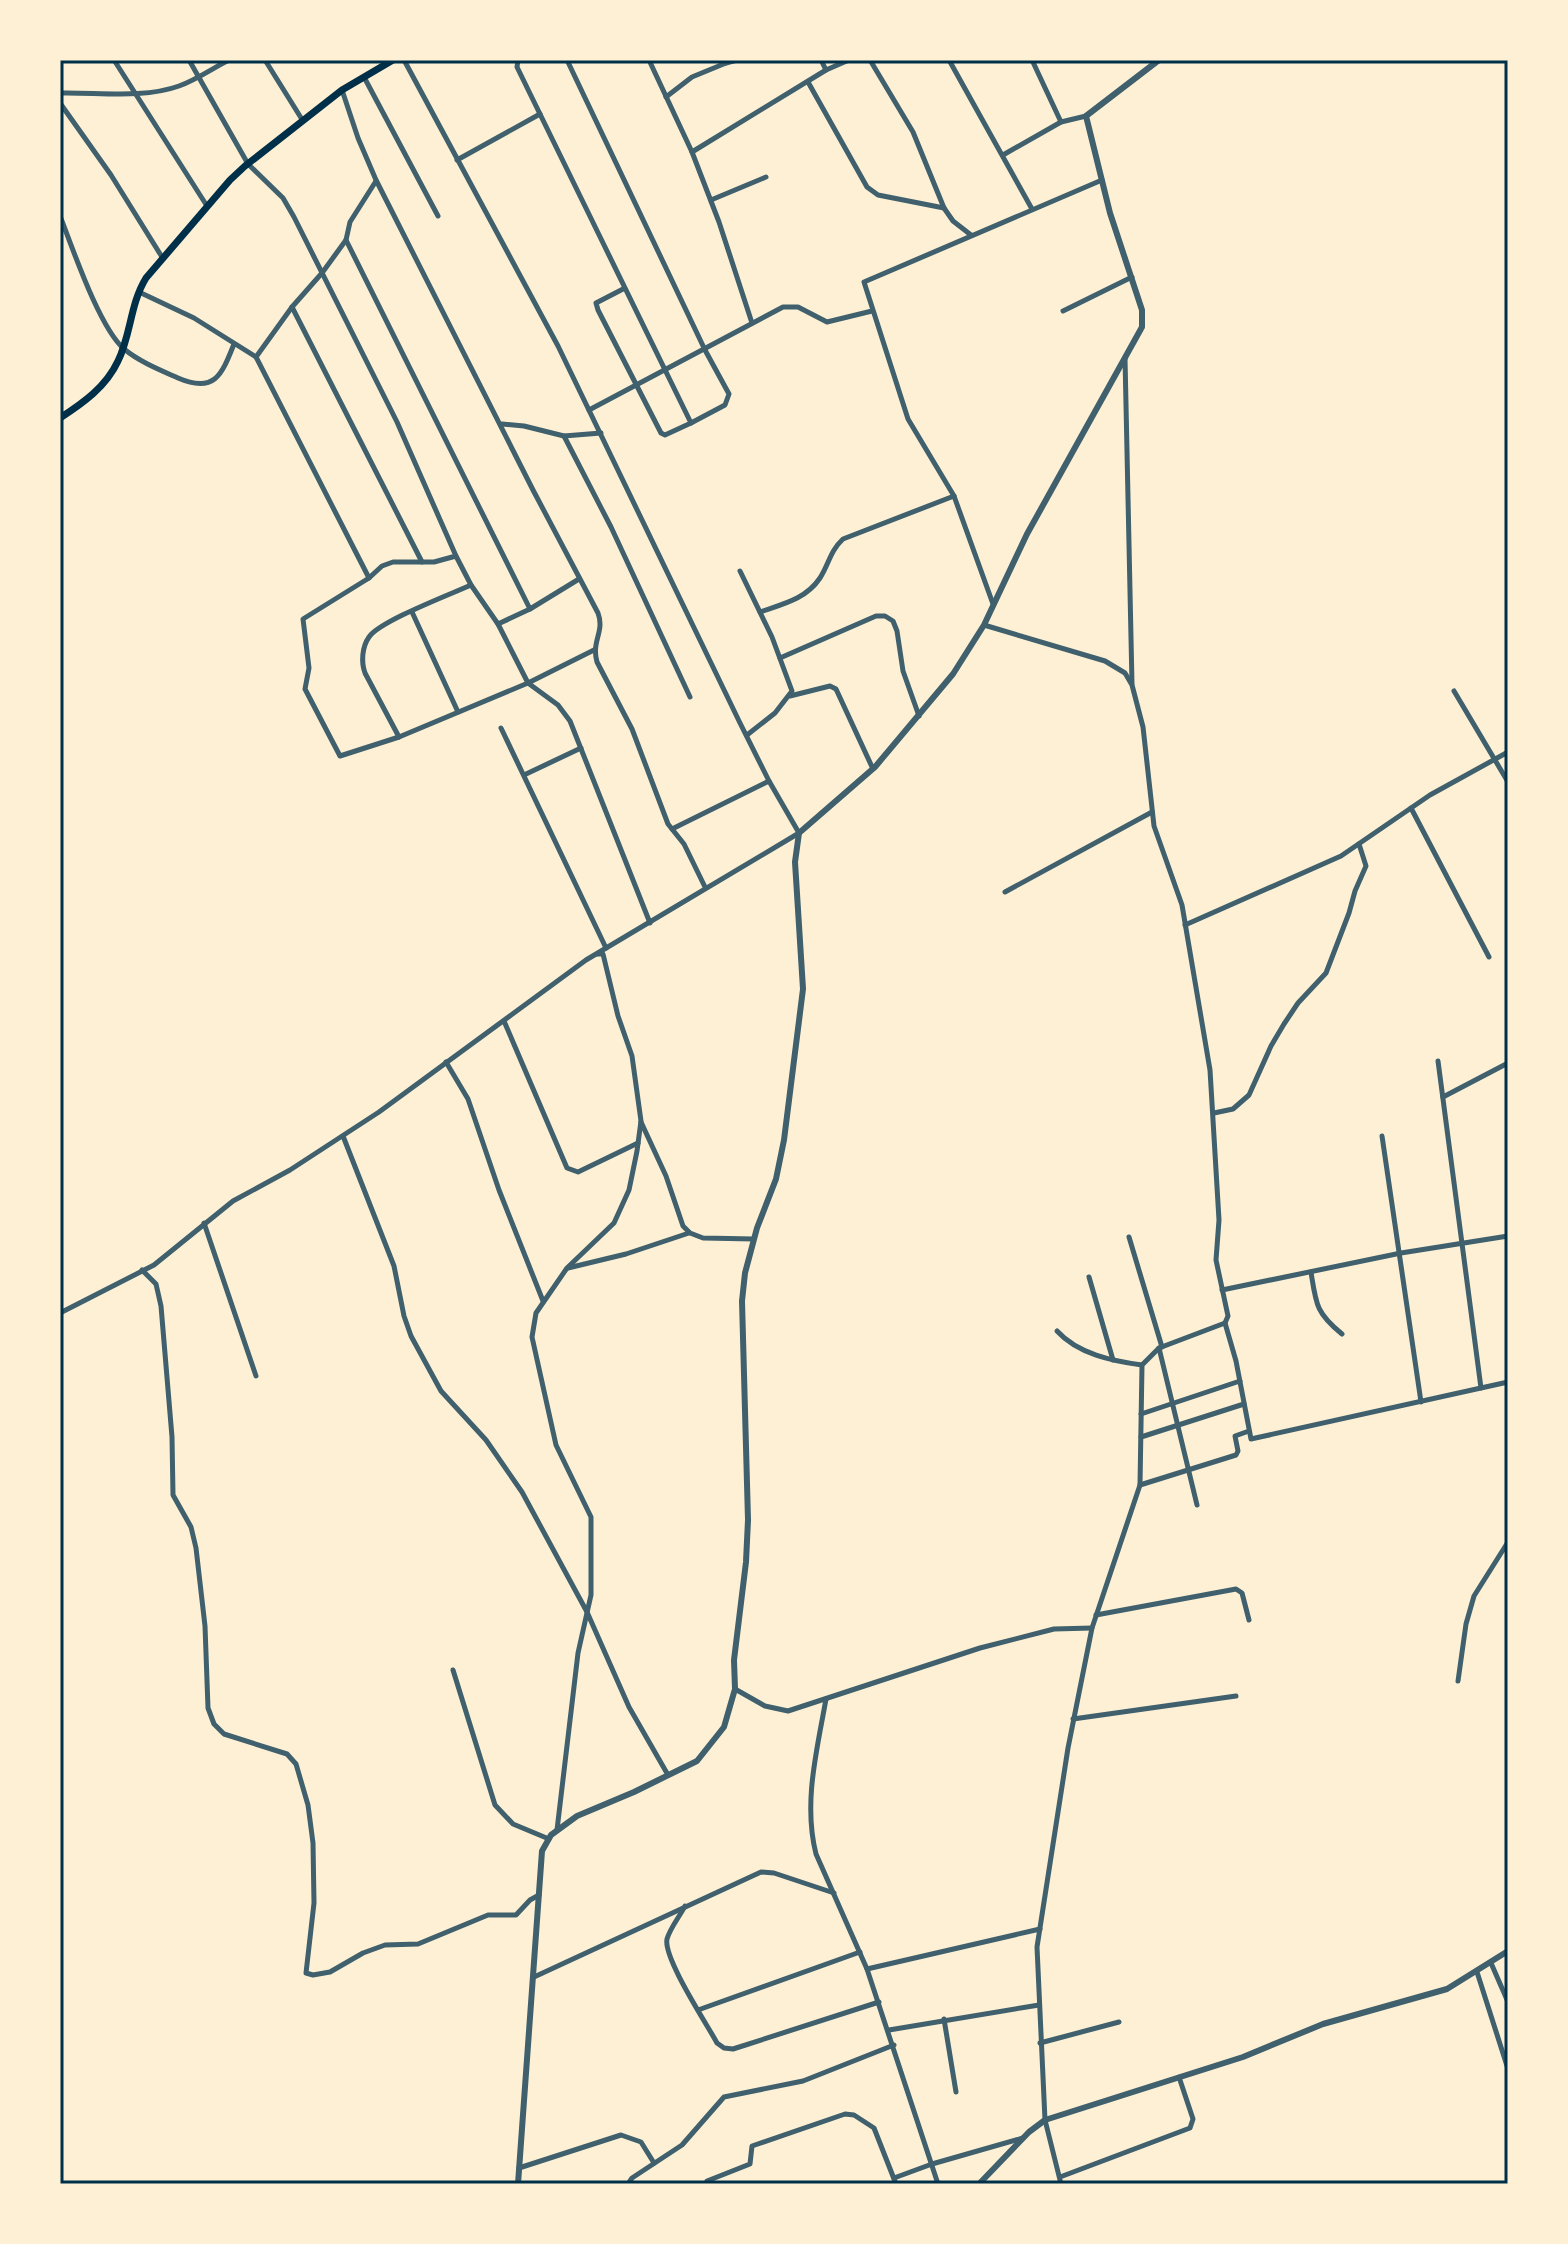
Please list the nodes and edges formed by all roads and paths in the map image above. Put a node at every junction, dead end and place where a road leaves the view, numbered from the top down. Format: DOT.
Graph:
graph roads {
  1 [pos="114,60"];
  2 [pos="189,60"];
  3 [pos="229,60"];
  4 [pos="265,60"];
  5 [pos="393,60"];
  6 [pos="404,60"];
  7 [pos="518,60"];
  8 [pos="567,60"];
  9 [pos="649,60"];
  10 [pos="737,60"];
  11 [pos="821,60"];
  12 [pos="849,60"];
  13 [pos="870,60"];
  14 [pos="949,60"];
  15 [pos="1032,60"];
  16 [pos="1159,60"];
  17 [pos="725,62"];
  18 [pos="826,70"];
  19 [pos="198,76"];
  20 [pos="364,77"];
  21 [pos="808,82"];
  22 [pos="342,90"];
  23 [pos="60,93"];
  24 [pos="133,93"];
  25 [pos="666,97"];
  26 [pos="60,103"];
  27 [pos="540,114"];
  28 [pos="1086,116"];
  29 [pos="303,121"];
  30 [pos="1061,122"];
  31 [pos="692,152"];
  32 [pos="1003,155"];
  33 [pos="457,160"];
  34 [pos="248,164"];
  35 [pos="766,177"];
  36 [pos="376,180"];
  37 [pos="1102,180"];
  38 [pos="711,200"];
  39 [pos="207,206"];
  40 [pos="944,208"];
  41 [pos="1032,209"];
  42 [pos="60,216"];
  43 [pos="438,216"];
  44 [pos="971,235"];
  45 [pos="346,240"];
  46 [pos="162,257"];
  47 [pos="322,273"];
  48 [pos="1132,277"];
  49 [pos="625,288"];
  50 [pos="138,291"];
  51 [pos="292,307"];
  52 [pos="872,311"];
  53 [pos="1063,311"];
  54 [pos="752,323"];
  55 [pos="234,344"];
  56 [pos="122,347"];
  57 [pos="705,350"];
  58 [pos="1125,356"];
  59 [pos="256,357"];
  60 [pos="666,371"];
  61 [pos="637,386"];
  62 [pos="589,410"];
  63 [pos="60,418"];
  64 [pos="691,423"];
  65 [pos="501,424"];
  66 [pos="601,433"];
  67 [pos="564,436"];
  68 [pos="954,496"];
  69 [pos="456,556"];
  70 [pos="422,563"];
  71 [pos="740,571"];
  72 [pos="369,578"];
  73 [pos="579,579"];
  74 [pos="471,585"];
  75 [pos="994,605"];
  76 [pos="530,609"];
  77 [pos="412,612"];
  78 [pos="760,612"];
  79 [pos="498,624"];
  80 [pos="984,625"];
  81 [pos="594,650"];
  82 [pos="780,658"];
  83 [pos="528,683"];
  84 [pos="1132,685"];
  85 [pos="1454,691"];
  86 [pos="690,697"];
  87 [pos="789,697"];
  88 [pos="458,712"];
  89 [pos="919,716"];
  90 [pos="501,728"];
  91 [pos="747,735"];
  92 [pos="399,737"];
  93 [pos="581,748"];
  94 [pos="1508,752"];
  95 [pos="1493,759"];
  96 [pos="873,769"];
  97 [pos="524,776"];
  98 [pos="769,781"];
  99 [pos="1508,782"];
  100 [pos="1411,808"];
  101 [pos="1152,812"];
  102 [pos="672,829"];
  103 [pos="799,833"];
  104 [pos="1359,844"];
  105 [pos="705,887"];
  106 [pos="1005,892"];
  107 [pos="650,923"];
  108 [pos="1185,925"];
  109 [pos="606,948"];
  110 [pos="597,954"];
  111 [pos="1489,957"];
  112 [pos="504,1021"];
  113 [pos="1438,1061"];
  114 [pos="446,1062"];
  115 [pos="1508,1063"];
  116 [pos="1443,1097"];
  117 [pos="1214,1113"];
  118 [pos="641,1121"];
  119 [pos="343,1136"];
  120 [pos="1382,1136"];
  121 [pos="638,1143"];
  122 [pos="204,1223"];
  123 [pos="690,1233"];
  124 [pos="1508,1236"];
  125 [pos="1129,1237"];
  126 [pos="754,1239"];
  127 [pos="1463,1243"];
  128 [pos="1401,1253"];
  129 [pos="567,1268"];
  130 [pos="142,1270"];
  131 [pos="1311,1272"];
  132 [pos="1089,1277"];
  133 [pos="1222,1290"];
  134 [pos="544,1302"];
  135 [pos="60,1313"];
  136 [pos="1225,1323"];
  137 [pos="1057,1331"];
  138 [pos="1342,1334"];
  139 [pos="1161,1348"];
  140 [pos="1113,1360"];
  141 [pos="1142,1365"];
  142 [pos="256,1376"];
  143 [pos="1240,1381"];
  144 [pos="1508,1382"];
  145 [pos="1481,1388"];
  146 [pos="1421,1402"];
  147 [pos="1173,1404"];
  148 [pos="1244,1404"];
  149 [pos="1141,1414"];
  150 [pos="1178,1426"];
  151 [pos="1249,1431"];
  152 [pos="1141,1437"];
  153 [pos="1188,1468"];
  154 [pos="1140,1485"];
  155 [pos="1197,1505"];
  156 [pos="1508,1542"];
  157 [pos="587,1612"];
  158 [pos="1096,1615"];
  159 [pos="1249,1620"];
  160 [pos="1092,1628"];
  161 [pos="453,1670"];
  162 [pos="1458,1681"];
  163 [pos="735,1689"];
  164 [pos="1236,1696"];
  165 [pos="826,1699"];
  166 [pos="1073,1719"];
  167 [pos="668,1775"];
  168 [pos="557,1830"];
  169 [pos="549,1839"];
  170 [pos="834,1893"];
  171 [pos="541,1894"];
  172 [pos="686,1905"];
  173 [pos="1040,1929"];
  174 [pos="1508,1951"];
  175 [pos="860,1952"];
  176 [pos="1491,1963"];
  177 [pos="867,1969"];
  178 [pos="1477,1972"];
  179 [pos="534,1977"];
  180 [pos="879,2002"];
  181 [pos="1508,2002"];
  182 [pos="1039,2005"];
  183 [pos="698,2010"];
  184 [pos="944,2019"];
  185 [pos="1119,2022"];
  186 [pos="889,2030"];
  187 [pos="1040,2043"];
  188 [pos="894,2045"];
  189 [pos="1508,2069"];
  190 [pos="1179,2076"];
  191 [pos="956,2092"];
  192 [pos="1045,2120"];
  193 [pos="1024,2138"];
  194 [pos="654,2163"];
  195 [pos="932,2164"];
  196 [pos="519,2168"];
  197 [pos="1060,2177"];
  198 [pos="707,2181"];
  199 [pos="895,2181"];
  200 [pos="518,2184"];
  201 [pos="628,2184"];
  202 [pos="938,2184"];
  203 [pos="979,2184"];
  204 [pos="1061,2184"];
  1 -- 24 [label="street"];
  2 -- 19 [label="street"];
  3 -- 19 [label="street"];
  4 -- 29 [label="street"];
  5 -- 20 [label="main road"];
  6 -- 33 [label="street"];
  7 -- 27 [label="street"];
  8 -- 57 [label="street"];
  9 -- 25 [label="street"];
  10 -- 17 [label="street"];
  11 -- 18 [label="street"];
  12 -- 18 [label="street"];
  13 -- 40 [label="street"];
  14 -- 32 [label="street"];
  15 -- 30 [label="street"];
  16 -- 28 [label="street"];
  17 -- 25 [label="street"];
  18 -- 21 [label="street"];
  19 -- 24 [label="street"];
  19 -- 34 [label="street"];
  20 -- 22 [label="main road"];
  20 -- 43 [label="street"];
  21 -- 31 [label="street"];
  21 -- 40 [label="street"];
  22 -- 29 [label="main road"];
  22 -- 36 [label="street"];
  23 -- 24 [label="street"];
  24 -- 39 [label="street"];
  25 -- 31 [label="street"];
  26 -- 46 [label="street"];
  27 -- 33 [label="street"];
  27 -- 49 [label="street"];
  28 -- 30 [label="street"];
  28 -- 37 [label="street"];
  29 -- 34 [label="main road"];
  30 -- 32 [label="street"];
  31 -- 38 [label="street"];
  32 -- 41 [label="street"];
  33 -- 62 [label="street"];
  34 -- 39 [label="main road"];
  34 -- 47 [label="street"];
  35 -- 38 [label="street"];
  36 -- 45 [label="street"];
  36 -- 65 [label="street"];
  37 -- 41 [label="street"];
  37 -- 48 [label="street"];
  38 -- 54 [label="street"];
  39 -- 46 [label="main road"];
  40 -- 44 [label="street"];
  41 -- 44 [label="street"];
  42 -- 56 [label="street"];
  44 -- 52 [label="street"];
  45 -- 47 [label="street"];
  45 -- 76 [label="street"];
  46 -- 50 [label="main road"];
  47 -- 51 [label="street"];
  47 -- 69 [label="street"];
  48 -- 53 [label="street"];
  48 -- 58 [label="street"];
  49 -- 60 [label="street"];
  49 -- 61 [label="street"];
  50 -- 55 [label="street"];
  50 -- 56 [label="main road"];
  51 -- 59 [label="street"];
  51 -- 70 [label="street"];
  52 -- 54 [label="street"];
  52 -- 68 [label="street"];
  54 -- 57 [label="street"];
  55 -- 56 [label="street"];
  55 -- 59 [label="street"];
  56 -- 63 [label="main road"];
  57 -- 60 [label="street"];
  57 -- 64 [label="street"];
  58 -- 75 [label="street"];
  58 -- 84 [label="street"];
  59 -- 72 [label="street"];
  60 -- 61 [label="street"];
  60 -- 64 [label="street"];
  61 -- 62 [label="street"];
  61 -- 64 [label="street"];
  62 -- 66 [label="street"];
  65 -- 67 [label="street"];
  65 -- 73 [label="street"];
  66 -- 67 [label="street"];
  66 -- 91 [label="street"];
  67 -- 86 [label="street"];
  68 -- 75 [label="street"];
  68 -- 78 [label="street"];
  69 -- 70 [label="street"];
  69 -- 74 [label="street"];
  70 -- 72 [label="street"];
  71 -- 78 [label="street"];
  72 -- 92 [label="street"];
  73 -- 76 [label="street"];
  73 -- 81 [label="street"];
  74 -- 77 [label="street"];
  74 -- 79 [label="street"];
  75 -- 80 [label="street"];
  76 -- 79 [label="street"];
  77 -- 88 [label="street"];
  77 -- 92 [label="street"];
  78 -- 82 [label="street"];
  79 -- 83 [label="street"];
  80 -- 84 [label="street"];
  80 -- 89 [label="street"];
  81 -- 83 [label="street"];
  81 -- 102 [label="street"];
  82 -- 87 [label="street"];
  82 -- 89 [label="street"];
  83 -- 88 [label="street"];
  83 -- 93 [label="street"];
  84 -- 101 [label="street"];
  85 -- 95 [label="street"];
  87 -- 91 [label="street"];
  87 -- 96 [label="street"];
  88 -- 92 [label="street"];
  89 -- 96 [label="street"];
  90 -- 97 [label="street"];
  91 -- 98 [label="street"];
  93 -- 97 [label="street"];
  93 -- 107 [label="street"];
  94 -- 95 [label="street"];
  95 -- 99 [label="street"];
  95 -- 100 [label="street"];
  96 -- 103 [label="street"];
  97 -- 109 [label="street"];
  98 -- 102 [label="street"];
  98 -- 103 [label="street"];
  100 -- 104 [label="street"];
  100 -- 111 [label="street"];
  101 -- 106 [label="street"];
  101 -- 108 [label="street"];
  102 -- 105 [label="street"];
  103 -- 105 [label="street"];
  103 -- 126 [label="street"];
  104 -- 108 [label="street"];
  104 -- 117 [label="street"];
  105 -- 107 [label="street"];
  107 -- 109 [label="street"];
  108 -- 117 [label="street"];
  109 -- 110 [label="street"];
  110 -- 112 [label="street"];
  110 -- 118 [label="street"];
  112 -- 114 [label="street"];
  112 -- 121 [label="street"];
  113 -- 116 [label="street"];
  114 -- 119 [label="street"];
  114 -- 134 [label="street"];
  115 -- 116 [label="street"];
  116 -- 127 [label="street"];
  117 -- 133 [label="street"];
  118 -- 121 [label="street"];
  118 -- 123 [label="street"];
  119 -- 122 [label="street"];
  119 -- 157 [label="street"];
  120 -- 128 [label="street"];
  121 -- 129 [label="street"];
  122 -- 130 [label="street"];
  122 -- 142 [label="street"];
  123 -- 126 [label="street"];
  123 -- 129 [label="street"];
  124 -- 127 [label="street"];
  125 -- 139 [label="street"];
  126 -- 163 [label="street"];
  127 -- 128 [label="street"];
  127 -- 145 [label="street"];
  128 -- 131 [label="street"];
  128 -- 146 [label="street"];
  129 -- 134 [label="street"];
  130 -- 135 [label="street"];
  130 -- 171 [label="street"];
  131 -- 133 [label="street"];
  131 -- 138 [label="street"];
  132 -- 140 [label="street"];
  133 -- 136 [label="street"];
  134 -- 157 [label="street"];
  136 -- 139 [label="street"];
  136 -- 143 [label="street"];
  137 -- 140 [label="street"];
  139 -- 141 [label="street"];
  139 -- 147 [label="street"];
  140 -- 141 [label="street"];
  141 -- 149 [label="street"];
  143 -- 147 [label="street"];
  143 -- 148 [label="street"];
  144 -- 145 [label="street"];
  145 -- 146 [label="street"];
  146 -- 151 [label="street"];
  147 -- 149 [label="street"];
  147 -- 150 [label="street"];
  148 -- 150 [label="street"];
  148 -- 151 [label="street"];
  149 -- 152 [label="street"];
  150 -- 152 [label="street"];
  150 -- 153 [label="street"];
  151 -- 153 [label="street"];
  152 -- 154 [label="street"];
  153 -- 154 [label="street"];
  153 -- 155 [label="street"];
  154 -- 158 [label="street"];
  156 -- 162 [label="street"];
  157 -- 167 [label="street"];
  157 -- 168 [label="street"];
  158 -- 159 [label="street"];
  158 -- 160 [label="street"];
  160 -- 165 [label="street"];
  160 -- 166 [label="street"];
  161 -- 169 [label="street"];
  163 -- 165 [label="street"];
  163 -- 167 [label="street"];
  164 -- 166 [label="street"];
  165 -- 170 [label="street"];
  166 -- 173 [label="street"];
  167 -- 168 [label="street"];
  168 -- 169 [label="street"];
  169 -- 171 [label="street"];
  170 -- 172 [label="street"];
  170 -- 175 [label="street"];
  171 -- 179 [label="street"];
  172 -- 179 [label="street"];
  172 -- 183 [label="street"];
  173 -- 177 [label="street"];
  173 -- 182 [label="street"];
  174 -- 176 [label="street"];
  175 -- 177 [label="street"];
  175 -- 183 [label="street"];
  176 -- 178 [label="street"];
  176 -- 181 [label="street"];
  177 -- 180 [label="street"];
  178 -- 189 [label="street"];
  178 -- 190 [label="street"];
  179 -- 196 [label="street"];
  180 -- 183 [label="street"];
  180 -- 186 [label="street"];
  182 -- 184 [label="street"];
  182 -- 187 [label="street"];
  184 -- 186 [label="street"];
  184 -- 191 [label="street"];
  185 -- 187 [label="street"];
  186 -- 188 [label="street"];
  187 -- 192 [label="street"];
  188 -- 194 [label="street"];
  188 -- 195 [label="street"];
  190 -- 192 [label="street"];
  190 -- 197 [label="street"];
  192 -- 193 [label="street"];
  192 -- 197 [label="street"];
  193 -- 195 [label="street"];
  193 -- 203 [label="street"];
  194 -- 196 [label="street"];
  194 -- 201 [label="street"];
  195 -- 199 [label="street"];
  195 -- 202 [label="street"];
  196 -- 200 [label="street"];
  197 -- 204 [label="street"];
  198 -- 199 [label="street"];
}
